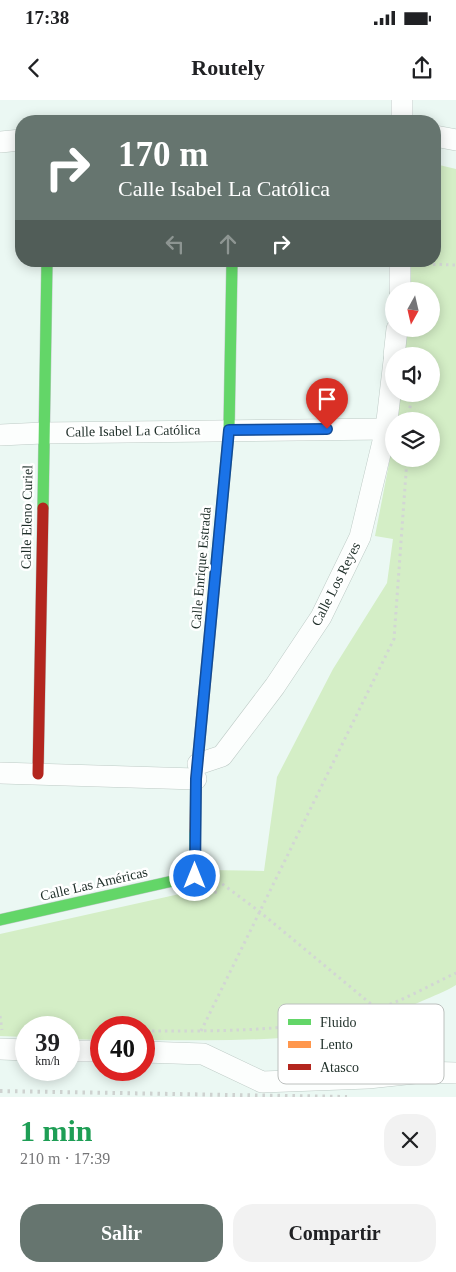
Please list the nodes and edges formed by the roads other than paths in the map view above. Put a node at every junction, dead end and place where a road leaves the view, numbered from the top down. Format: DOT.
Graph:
graph roads {
  1 [pos="402,100"];
  2 [pos="402,115"];
  3 [pos="441,137"];
  4 [pos="456,140"];
  5 [pos="15,141"];
  6 [pos="0,142"];
  7 [pos="47,267"];
  8 [pos="232,267"];
  9 [pos="400,267"];
  10 [pos="400,282"];
  11 [pos="385,429"];
  12 [pos="229,430"];
  13 [pos="43,433"];
  14 [pos="385,433"];
  15 [pos="0,435"];
  16 [pos="197,772"];
  17 [pos="0,773"];
  18 [pos="38,774"];
  19 [pos="195,876"];
  20 [pos="0,920"];
  21 [pos="0,1049"];
  22 [pos="15,1050"];
  23 [pos="155,1052"];
  24 [pos="278,1081"];
  1 -- 2 [label="street"];
  3 -- 4 [label="street"];
  5 -- 6 [label="street"];
  7 -- 13 [label="street, Calle Eleno Curiel"];
  8 -- 12 [label="street, Calle Enrique Estrada"];
  9 -- 10 [label="street"];
  11 -- 12 [label="street, Calle Isabel La Católica"];
  12 -- 13 [label="street, Calle Isabel La Católica"];
  12 -- 16 [label="street, Calle Enrique Estrada"];
  13 -- 15 [label="street, Calle Isabel La Católica"];
  13 -- 18 [label="street, Calle Eleno Curiel"];
  14 -- 16 [label="street, Calle Los Reyes"];
  16 -- 18 [label="street"];
  16 -- 19 [label="street, Calle Enrique Estrada"];
  17 -- 18 [label="street"];
  19 -- 20 [label="street, Calle Las Américas"];
  21 -- 22 [label="street"];
  23 -- 24 [label="street"];
}
